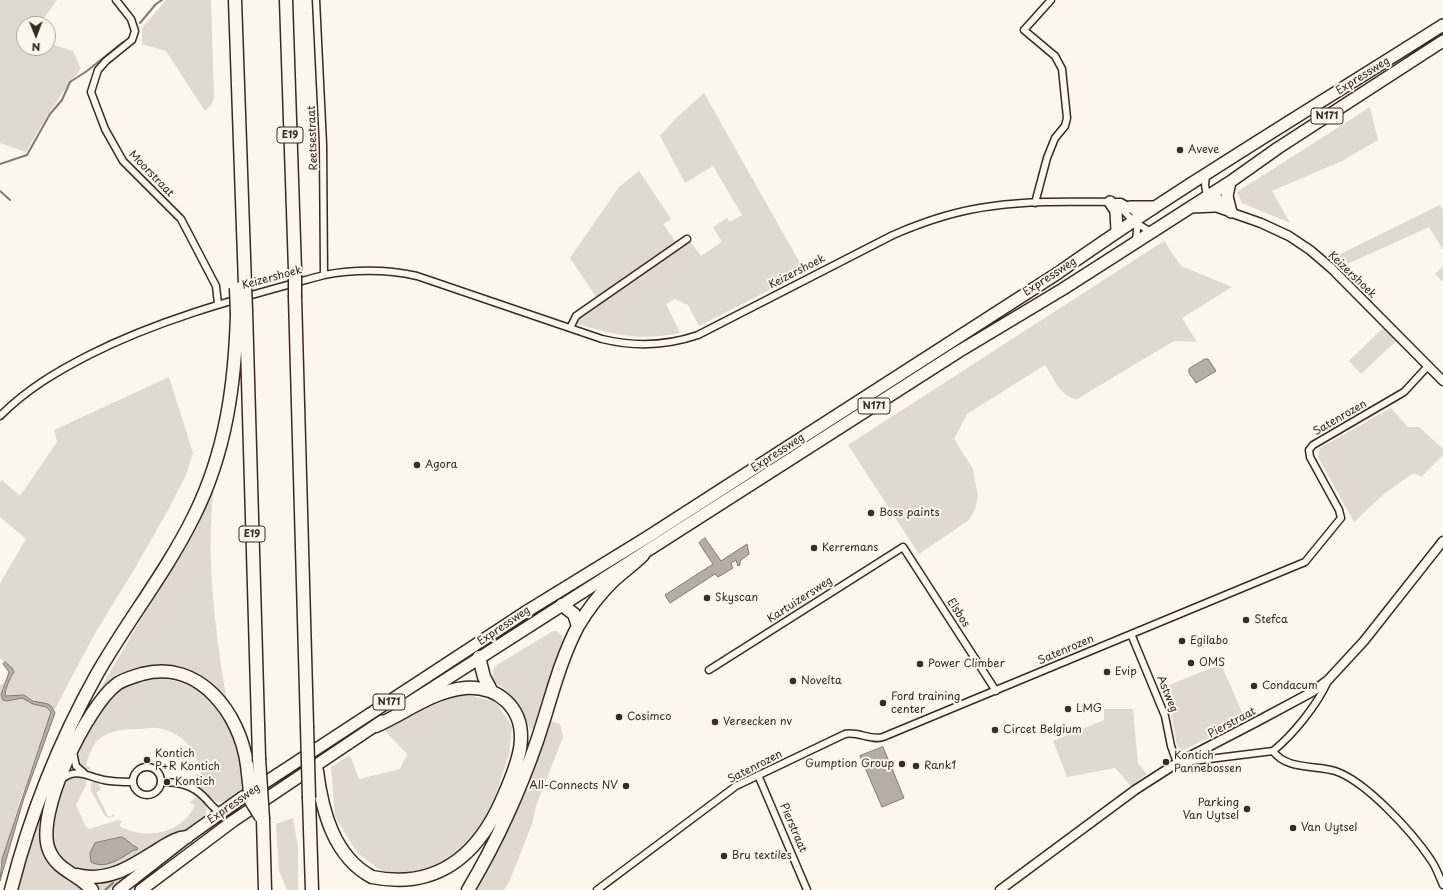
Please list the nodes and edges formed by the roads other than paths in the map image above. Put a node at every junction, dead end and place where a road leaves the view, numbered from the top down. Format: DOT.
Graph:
graph roads {
  1 [pos="116,0"];
  2 [pos="235,0"];
  3 [pos="286,0"];
  4 [pos="316,0"];
  5 [pos="1051,0"];
  6 [pos="1443,25"];
  7 [pos="1443,41"];
  8 [pos="1230,182"];
  9 [pos="1206,185"];
  10 [pos="1110,202"];
  11 [pos="1035,203"];
  12 [pos="1215,206"];
  13 [pos="1155,207"];
  14 [pos="1190,207"];
  15 [pos="1130,208"];
  16 [pos="1229,212"];
  17 [pos="1136,221"];
  18 [pos="1117,231"];
  19 [pos="1151,232"];
  20 [pos="687,239"];
  21 [pos="1136,241"];
  22 [pos="324,275"];
  23 [pos="218,304"];
  24 [pos="241,312"];
  25 [pos="570,328"];
  26 [pos="1428,366"];
  27 [pos="1443,381"];
  28 [pos="0,416"];
  29 [pos="1443,541"];
  30 [pos="902,547"];
  31 [pos="643,555"];
  32 [pos="542,601"];
  33 [pos="562,606"];
  34 [pos="578,626"];
  35 [pos="1131,634"];
  36 [pos="481,642"];
  37 [pos="479,657"];
  38 [pos="709,670"];
  39 [pos="1328,680"];
  40 [pos="996,691"];
  41 [pos="492,692"];
  42 [pos="376,726"];
  43 [pos="72,749"];
  44 [pos="1273,751"];
  45 [pos="308,758"];
  46 [pos="1177,763"];
  47 [pos="84,773"];
  48 [pos="758,775"];
  49 [pos="59,781"];
  50 [pos="133,782"];
  51 [pos="162,782"];
  52 [pos="221,812"];
  53 [pos="233,821"];
  54 [pos="263,825"];
  55 [pos="187,837"];
  56 [pos="71,873"];
  57 [pos="1443,885"];
  58 [pos="11,890"];
  59 [pos="92,890"];
  60 [pos="119,890"];
  61 [pos="141,890"];
  62 [pos="265,890"];
  63 [pos="312,890"];
  64 [pos="468,890"];
  65 [pos="597,890"];
  66 [pos="807,890"];
  67 [pos="1000,890"];
  1 -- 23 [label="street, Moorstraat"];
  2 -- 24 [label="highway, E19, bridge"];
  3 -- 45 [label="highway, E19, bridge"];
  4 -- 22 [label="street, Reetsestraat"];
  5 -- 11 [label="street"];
  6 -- 9 [label="highway, Expressweg / N171"];
  7 -- 8 [label="highway, Expressweg / N171"];
  8 -- 9 [label="highway, Expressweg / N171"];
  8 -- 16 [label="highway"];
  9 -- 12 [label="street, Keizershoek"];
  9 -- 13 [label="highway, Expressweg / N171"];
  9 -- 14 [label="highway, Expressweg / N171"];
  9 -- 16 [label="street"];
  10 -- 11 [label="street, Keizershoek"];
  10 -- 15 [label="street, Keizershoek"];
  10 -- 17 [label="street"];
  10 -- 18 [label="highway"];
  11 -- 25 [label="street, Keizershoek"];
  12 -- 14 [label="highway"];
  12 -- 16 [label="street, Keizershoek"];
  13 -- 15 [label="highway"];
  13 -- 17 [label="highway, Expressweg / N171"];
  14 -- 19 [label="highway, Expressweg / N171"];
  15 -- 17 [label="street"];
  16 -- 26 [label="street, Keizershoek"];
  17 -- 18 [label="highway, Expressweg / N171"];
  17 -- 19 [label="street"];
  17 -- 21 [label="street"];
  18 -- 32 [label="highway, Expressweg / N171"];
  19 -- 21 [label="highway, Expressweg / N171"];
  20 -- 25 [label="street"];
  21 -- 31 [label="highway, Expressweg / N171"];
  22 -- 23 [label="street, Keizershoek"];
  22 -- 25 [label="street, Keizershoek"];
  23 -- 28 [label="street, Keizershoek"];
  24 -- 54 [label="highway, E19, bridge"];
  24 -- 58 [label="highway"];
  26 -- 27 [label="street, Keizershoek"];
  26 -- 35 [label="street, Satenrozen"];
  29 -- 39 [label="street, Pierstraat"];
  30 -- 38 [label="street, Kartuizersweg"];
  30 -- 40 [label="street, Elsbos"];
  31 -- 33 [label="highway, Expressweg / N171"];
  31 -- 34 [label="highway"];
  32 -- 33 [label="highway"];
  32 -- 36 [label="highway, Expressweg / N171"];
  33 -- 34 [label="highway"];
  33 -- 37 [label="highway, Expressweg / N171"];
  34 -- 64 [label="highway"];
  35 -- 40 [label="street, Satenrozen"];
  35 -- 46 [label="street, Astweg"];
  36 -- 37 [label="highway"];
  36 -- 52 [label="highway, Expressweg / N171"];
  37 -- 41 [label="highway"];
  37 -- 42 [label="highway, Expressweg / N171"];
  39 -- 44 [label="street"];
  39 -- 46 [label="street, Pierstraat"];
  40 -- 48 [label="street, Satenrozen"];
  41 -- 42 [label="highway"];
  41 -- 45 [label="highway"];
  42 -- 53 [label="highway, Expressweg / N171"];
  43 -- 47 [label="street"];
  43 -- 49 [label="highway"];
  43 -- 54 [label="highway, bridge"];
  44 -- 46 [label="street"];
  44 -- 57 [label="street"];
  45 -- 63 [label="highway, E19, bridge"];
  46 -- 67 [label="street, Pierstraat"];
  47 -- 49 [label="street"];
  47 -- 50 [label="street"];
  48 -- 65 [label="street, Satenrozen"];
  48 -- 66 [label="street, Pierstraat"];
  49 -- 56 [label="highway"];
  50 -- 51 [label="street"];
  50 -- 51 [label="street"];
  51 -- 52 [label="street"];
  52 -- 53 [label="highway"];
  52 -- 55 [label="highway, Expressweg / N171"];
  53 -- 61 [label="highway, Expressweg / N171"];
  54 -- 62 [label="highway, E19"];
  55 -- 56 [label="highway"];
  55 -- 60 [label="highway, Expressweg / N171"];
  56 -- 59 [label="highway"];
}
